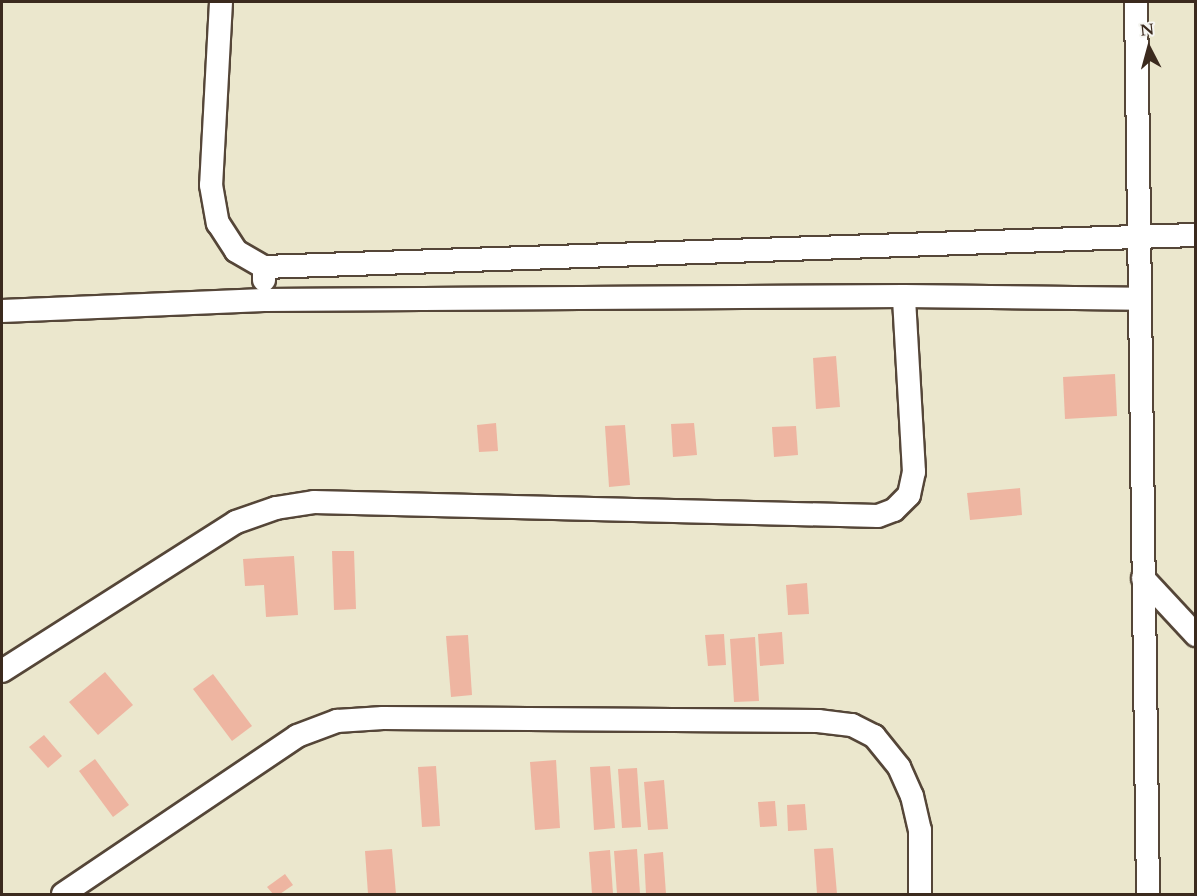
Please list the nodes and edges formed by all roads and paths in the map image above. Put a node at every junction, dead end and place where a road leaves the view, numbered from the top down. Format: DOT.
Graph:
graph roads {
  1 [pos="221,2"];
  2 [pos="1136,2"];
  3 [pos="1196,235"];
  4 [pos="1138,237"];
  5 [pos="264,267"];
  6 [pos="904,296"];
  7 [pos="1138,299"];
  8 [pos="264,300"];
  9 [pos="2,311"];
  10 [pos="1143,578"];
  11 [pos="1196,635"];
  12 [pos="2,671"];
  13 [pos="63,894"];
  14 [pos="920,894"];
  15 [pos="1148,894"];
  1 -- 5 [label="street"];
  2 -- 4 [label="street"];
  3 -- 4 [label="street"];
  4 -- 5 [label="street"];
  4 -- 7 [label="street"];
  5 -- 8 [label="street"];
  6 -- 7 [label="street"];
  6 -- 8 [label="street"];
  6 -- 12 [label="street"];
  7 -- 10 [label="street"];
  8 -- 9 [label="street"];
  10 -- 11 [label="street"];
  10 -- 15 [label="street"];
  13 -- 14 [label="street"];
}
